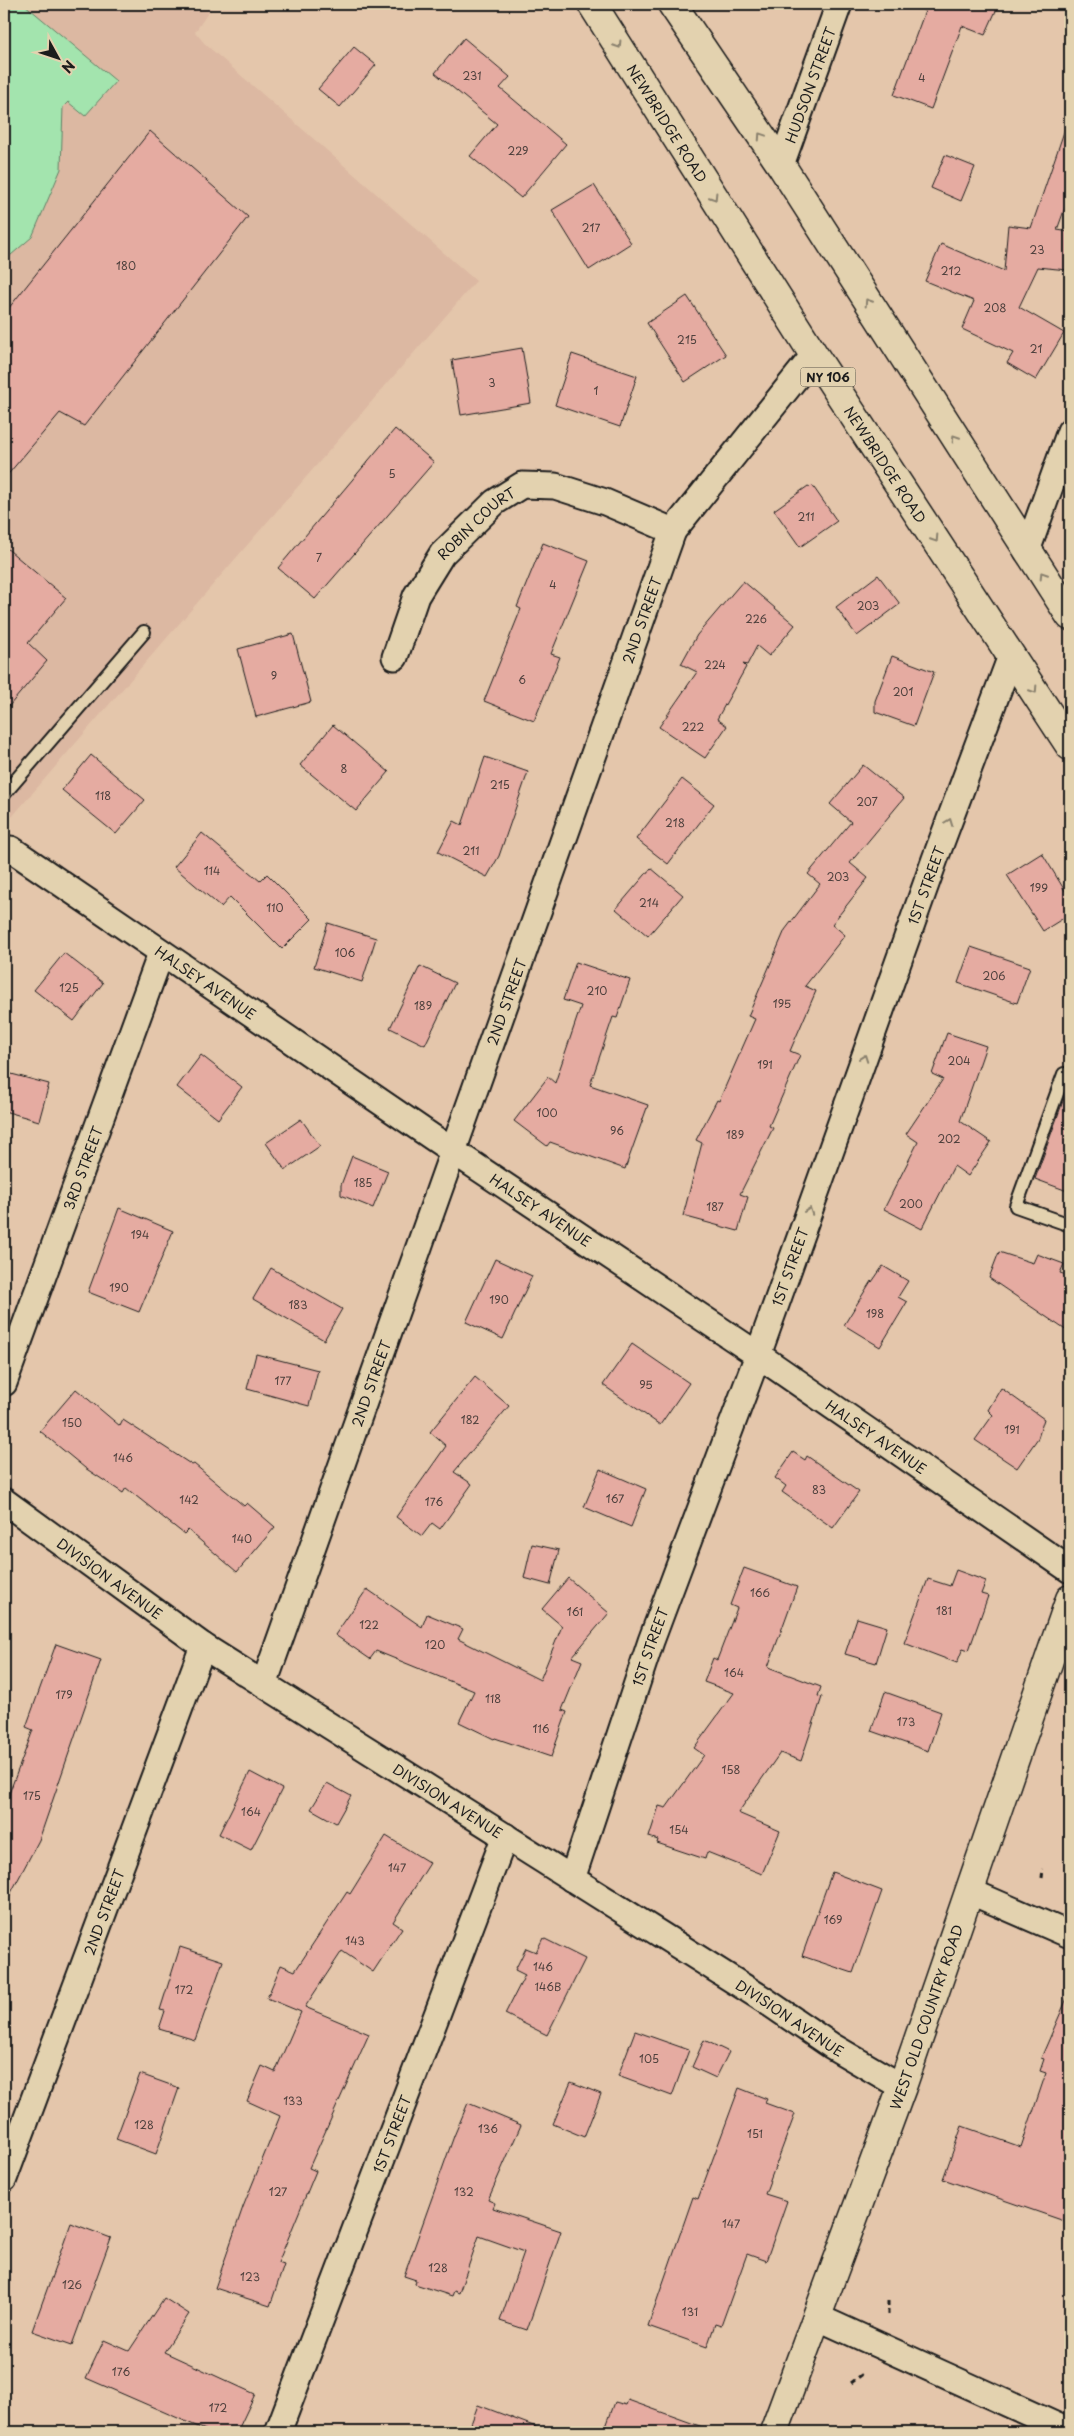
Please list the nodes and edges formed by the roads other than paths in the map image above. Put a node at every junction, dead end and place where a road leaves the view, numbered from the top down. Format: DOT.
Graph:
graph roads {
  1 [pos="592,4"];
  2 [pos="672,4"];
  3 [pos="838,4"];
  4 [pos="781,166"];
  5 [pos="814,356"];
  6 [pos="1070,431"];
  7 [pos="673,531"];
  8 [pos="1027,551"];
  9 [pos="1070,616"];
  10 [pos="144,632"];
  11 [pos="395,656"];
  12 [pos="1012,656"];
  13 [pos="1070,746"];
  14 [pos="4,794"];
  15 [pos="7,847"];
  16 [pos="162,954"];
  17 [pos="1070,1077"];
  18 [pos="454,1151"];
  19 [pos="1069,1222"];
  20 [pos="758,1355"];
  21 [pos="4,1383"];
  22 [pos="4,1501"];
  23 [pos="1070,1570"];
  24 [pos="1070,1599"];
  25 [pos="204,1646"];
  26 [pos="264,1684"];
  27 [pos="505,1836"];
  28 [pos="572,1879"];
  29 [pos="969,1891"];
  30 [pos="1070,1935"];
  31 [pos="902,2087"];
  32 [pos="4,2179"];
  33 [pos="817,2317"];
  34 [pos="278,2432"];
  35 [pos="774,2432"];
  36 [pos="1070,2432"];
  1 -- 5 [label="main road, NEWBRIDGE ROAD / NY 106, one-way"];
  4 -- 2 [label="main road, one-way"];
  3 -- 4 [label="street, HUDSON STREET"];
  8 -- 4 [label="main road, one-way"];
  5 -- 7 [label="street, 2ND STREET"];
  5 -- 12 [label="main road, NEWBRIDGE ROAD / NY 106, one-way"];
  6 -- 8 [label="street"];
  7 -- 11 [label="street, ROBIN COURT"];
  7 -- 18 [label="street, 2ND STREET"];
  9 -- 8 [label="main road, one-way"];
  10 -- 14 [label="lane"];
  12 -- 13 [label="main road, NEWBRIDGE ROAD / NY 106, one-way"];
  20 -- 12 [label="street, 1ST STREET, one-way"];
  15 -- 16 [label="street, HALSEY AVENUE"];
  16 -- 18 [label="street, HALSEY AVENUE"];
  16 -- 21 [label="street, 3RD STREET"];
  17 -- 19 [label="lane"];
  18 -- 20 [label="street, HALSEY AVENUE"];
  18 -- 26 [label="street, 2ND STREET"];
  20 -- 23 [label="street, HALSEY AVENUE"];
  20 -- 28 [label="street, 1ST STREET"];
  22 -- 25 [label="street, DIVISION AVENUE"];
  24 -- 29 [label="main road, WEST OLD COUNTRY ROAD"];
  25 -- 26 [label="street, DIVISION AVENUE"];
  25 -- 32 [label="street, 2ND STREET"];
  26 -- 27 [label="street, DIVISION AVENUE"];
  27 -- 28 [label="street, DIVISION AVENUE"];
  27 -- 34 [label="street, 1ST STREET"];
  28 -- 31 [label="street, DIVISION AVENUE"];
  29 -- 30 [label="street"];
  29 -- 31 [label="main road, WEST OLD COUNTRY ROAD"];
  31 -- 33 [label="main road, WEST OLD COUNTRY ROAD"];
  33 -- 35 [label="main road, WEST OLD COUNTRY ROAD"];
  33 -- 36 [label="street"];
}
